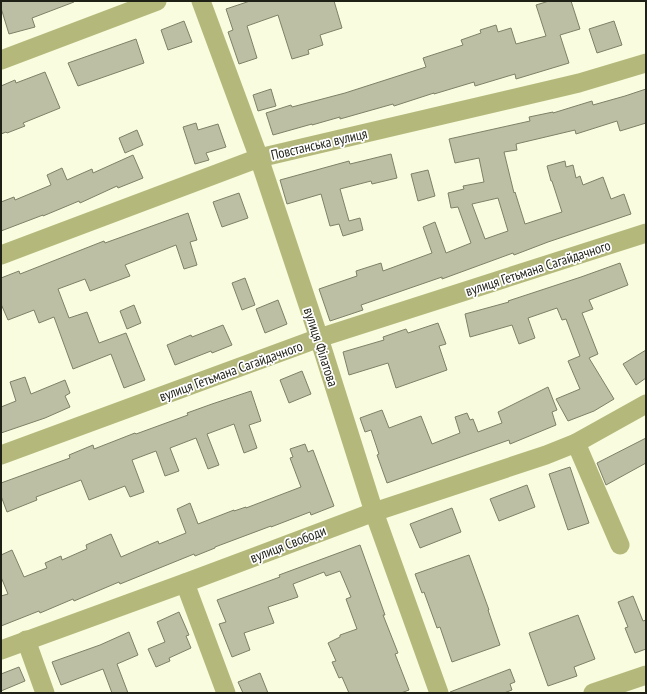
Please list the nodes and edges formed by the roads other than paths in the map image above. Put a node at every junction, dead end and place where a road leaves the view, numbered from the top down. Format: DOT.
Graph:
graph roads {
  1 [pos="157,1"];
  2 [pos="201,1"];
  3 [pos="1,60"];
  4 [pos="646,63"];
  5 [pos="259,158"];
  6 [pos="646,233"];
  7 [pos="1,255"];
  8 [pos="319,338"];
  9 [pos="646,404"];
  10 [pos="576,443"];
  11 [pos="1,455"];
  12 [pos="374,512"];
  13 [pos="620,545"];
  14 [pos="185,583"];
  15 [pos="26,640"];
  16 [pos="1,650"];
  17 [pos="646,675"];
  18 [pos="45,693"];
  19 [pos="226,693"];
  20 [pos="439,693"];
  21 [pos="593,693"];
  1 -- 3 [label="street"];
  2 -- 5 [label="street, вулиця Філатова"];
  4 -- 5 [label="street, Повстанська вулиця"];
  5 -- 7 [label="street, Повстанська вулиця"];
  5 -- 8 [label="street, вулиця Філатова"];
  6 -- 8 [label="street, вулиця Гетьмана Сагайдачного"];
  8 -- 11 [label="street, вулиця Гетьмана Сагайдачного"];
  8 -- 12 [label="street, вулиця Філатова"];
  9 -- 10 [label="street, вулиця Свободи"];
  10 -- 12 [label="street, вулиця Свободи"];
  10 -- 13 [label="street"];
  12 -- 14 [label="street, вулиця Свободи"];
  12 -- 20 [label="street, вулиця Філатова"];
  14 -- 15 [label="street, вулиця Свободи"];
  14 -- 19 [label="street"];
  15 -- 16 [label="street, вулиця Свободи"];
  15 -- 18 [label="street"];
  17 -- 21 [label="street"];
}
